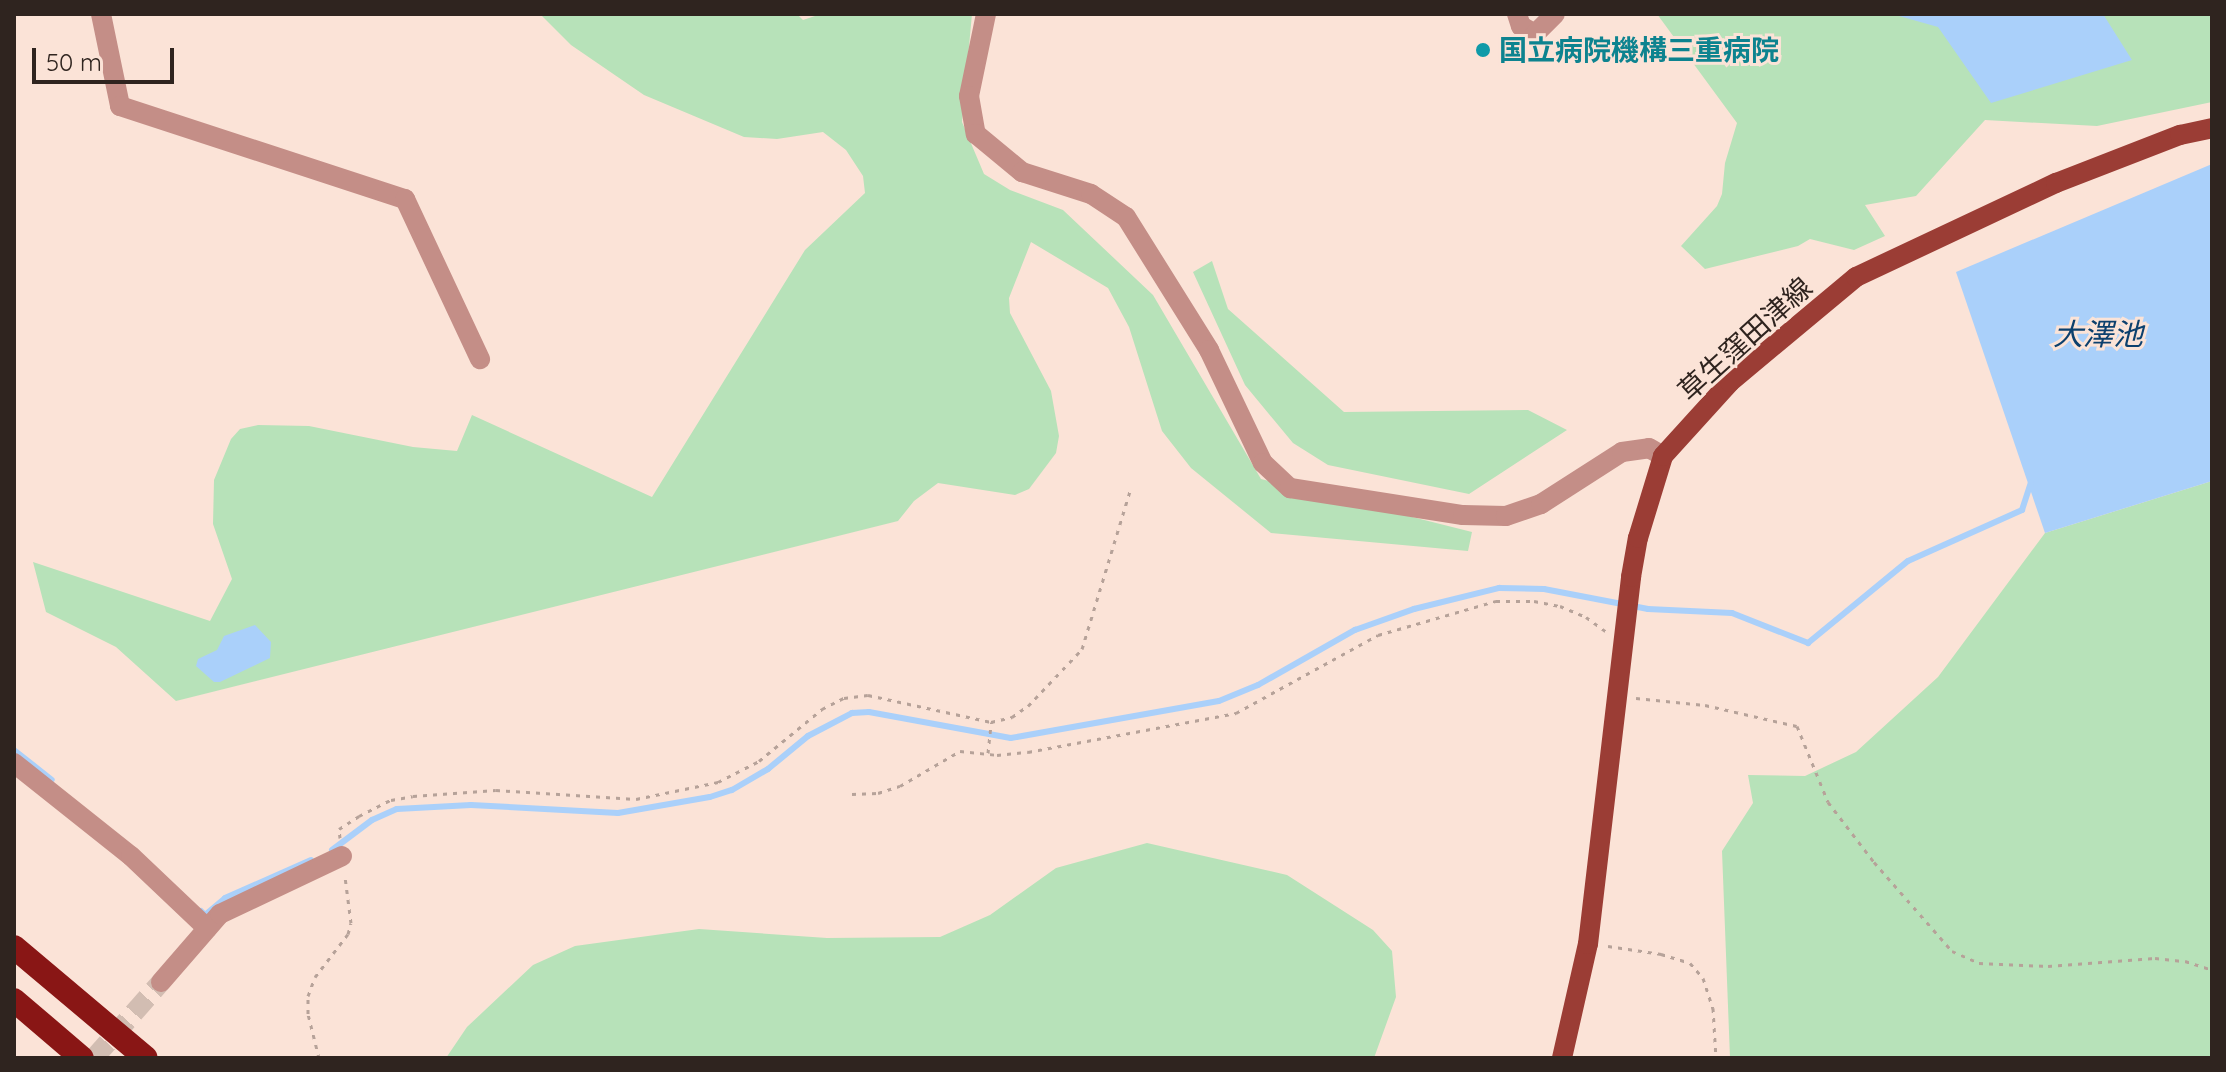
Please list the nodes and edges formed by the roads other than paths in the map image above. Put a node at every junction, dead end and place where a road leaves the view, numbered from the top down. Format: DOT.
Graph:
graph roads {
  1 [pos="101,14"];
  2 [pos="986,14"];
  3 [pos="1517,14"];
  4 [pos="1555,14"];
  5 [pos="2212,128"];
  6 [pos="480,359"];
  7 [pos="1663,456"];
  8 [pos="14,763"];
  9 [pos="342,856"];
  10 [pos="207,928"];
  11 [pos="14,947"];
  12 [pos="161,982"];
  13 [pos="14,1000"];
  14 [pos="82,1058"];
  15 [pos="146,1058"];
  16 [pos="1562,1058"];
  1 -- 6 [label="street"];
  2 -- 7 [label="street"];
  3 -- 4 [label="street"];
  5 -- 7 [label="main road, 草生窪田津線"];
  7 -- 16 [label="main road, 草生窪田津線"];
  8 -- 10 [label="street"];
  9 -- 10 [label="street"];
  10 -- 12 [label="street"];
  11 -- 15 [label="highway"];
  13 -- 14 [label="highway"];
}
